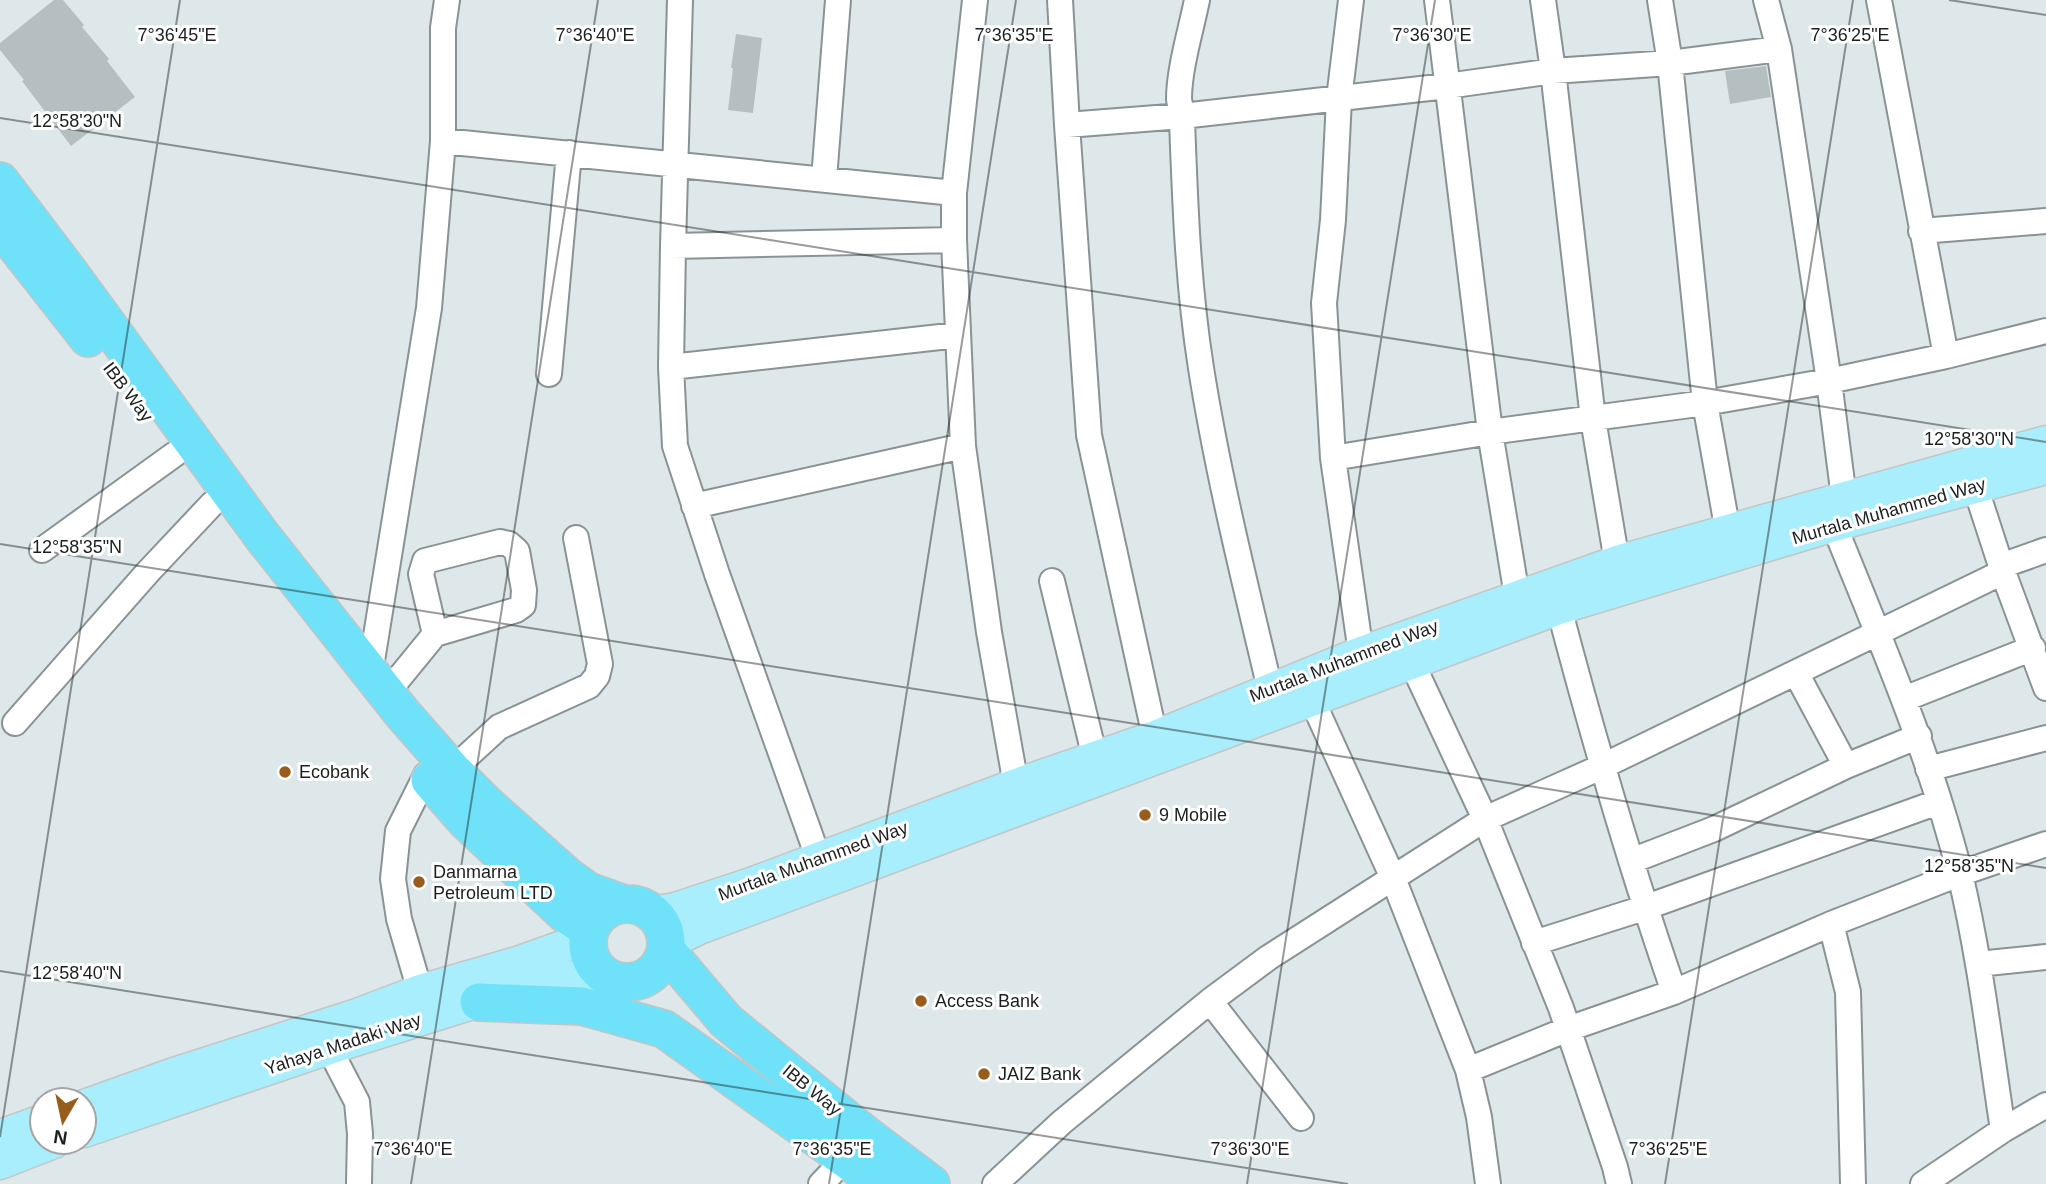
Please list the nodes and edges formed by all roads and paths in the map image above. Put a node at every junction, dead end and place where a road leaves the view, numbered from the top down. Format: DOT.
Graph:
graph roads {
  1 [pos="447,0"];
  2 [pos="680,0"];
  3 [pos="838,0"];
  4 [pos="975,0"];
  5 [pos="1060,0"];
  6 [pos="1197,0"];
  7 [pos="1351,0"];
  8 [pos="1437,0"];
  9 [pos="1543,0"];
  10 [pos="1660,0"];
  11 [pos="1766,0"];
  12 [pos="1879,0"];
  13 [pos="1779,48"];
  14 [pos="1670,63"];
  15 [pos="1553,71"];
  16 [pos="1447,86"];
  17 [pos="1339,99"];
  18 [pos="1182,116"];
  19 [pos="1067,125"];
  20 [pos="443,141"];
  21 [pos="569,153"];
  22 [pos="675,165"];
  23 [pos="824,179"];
  24 [pos="0,181"];
  25 [pos="954,193"];
  26 [pos="2046,221"];
  27 [pos="0,226"];
  28 [pos="1921,231"];
  29 [pos="954,240"];
  30 [pos="673,246"];
  31 [pos="2046,331"];
  32 [pos="958,335"];
  33 [pos="1946,356"];
  34 [pos="671,367"];
  35 [pos="549,374"];
  36 [pos="1829,381"];
  37 [pos="1706,403"];
  38 [pos="1593,419"];
  39 [pos="1490,432"];
  40 [pos="2046,442"];
  41 [pos="963,446"];
  42 [pos="175,454"];
  43 [pos="1333,458"];
  44 [pos="2046,467"];
  45 [pos="1975,486"];
  46 [pos="212,504"];
  47 [pos="694,506"];
  48 [pos="1839,512"];
  49 [pos="1728,532"];
  50 [pos="576,538"];
  51 [pos="258,548"];
  52 [pos="42,550"];
  53 [pos="2046,550"];
  54 [pos="1617,562"];
  55 [pos="2002,569"];
  56 [pos="1052,581"];
  57 [pos="1517,596"];
  58 [pos="1559,608"];
  59 [pos="316,625"];
  60 [pos="1878,633"];
  61 [pos="435,635"];
  62 [pos="2033,648"];
  63 [pos="1412,663"];
  64 [pos="1365,666"];
  65 [pos="1796,673"];
  66 [pos="378,684"];
  67 [pos="2046,688"];
  68 [pos="1270,689"];
  69 [pos="1904,699"];
  70 [pos="1312,700"];
  71 [pos="15,723"];
  72 [pos="1919,736"];
  73 [pos="1155,737"];
  74 [pos="2046,738"];
  75 [pos="1095,758"];
  76 [pos="1846,766"];
  77 [pos="1601,767"];
  78 [pos="1928,769"];
  79 [pos="439,773"];
  80 [pos="1016,785"];
  81 [pos="1938,802"];
  82 [pos="1485,819"];
  83 [pos="2046,844"];
  84 [pos="819,860"];
  85 [pos="1631,862"];
  86 [pos="1959,874"];
  87 [pos="1393,878"];
  88 [pos="1644,908"];
  89 [pos="1831,923"];
  90 [pos="653,928"];
  91 [pos="588,934"];
  92 [pos="1534,943"];
  93 [pos="2046,957"];
  94 [pos="1978,964"];
  95 [pos="623,978"];
  96 [pos="420,991"];
  97 [pos="1674,992"];
  98 [pos="1210,1001"];
  99 [pos="479,1002"];
  100 [pos="726,1021"];
  101 [pos="1568,1029"];
  102 [pos="329,1048"];
  103 [pos="1468,1070"];
  104 [pos="175,1086"];
  105 [pos="138,1099"];
  106 [pos="98,1104"];
  107 [pos="2046,1105"];
  108 [pos="1301,1118"];
  109 [pos="98,1123"];
  110 [pos="28,1126"];
  111 [pos="2003,1130"];
  112 [pos="0,1136"];
  113 [pos="28,1152"];
  114 [pos="0,1163"];
  115 [pos="833,1171"];
  116 [pos="359,1184"];
  117 [pos="881,1184"];
  118 [pos="931,1184"];
  119 [pos="995,1184"];
  120 [pos="1488,1184"];
  121 [pos="1619,1184"];
  122 [pos="1853,1184"];
  123 [pos="1923,1184"];
  1 -- 20 [label="street"];
  2 -- 22 [label="street"];
  3 -- 23 [label="street"];
  4 -- 25 [label="street"];
  5 -- 19 [label="street"];
  6 -- 18 [label="street"];
  7 -- 17 [label="street"];
  8 -- 16 [label="street"];
  9 -- 15 [label="street"];
  10 -- 14 [label="street"];
  11 -- 13 [label="street"];
  12 -- 28 [label="street"];
  13 -- 14 [label="street"];
  13 -- 36 [label="street"];
  14 -- 15 [label="street"];
  14 -- 37 [label="street"];
  15 -- 16 [label="street"];
  15 -- 38 [label="street"];
  16 -- 17 [label="street"];
  16 -- 39 [label="street"];
  17 -- 18 [label="street"];
  17 -- 43 [label="street"];
  18 -- 19 [label="street"];
  18 -- 68 [label="street"];
  19 -- 73 [label="street"];
  20 -- 21 [label="street"];
  20 -- 66 [label="street"];
  21 -- 22 [label="street"];
  21 -- 35 [label="street"];
  22 -- 23 [label="street"];
  22 -- 30 [label="street"];
  23 -- 25 [label="street"];
  24 -- 51 [label="highway"];
  25 -- 29 [label="street"];
  26 -- 28 [label="street"];
  27 -- 42 [label="highway, IBB Way"];
  28 -- 33 [label="street"];
  29 -- 30 [label="street"];
  29 -- 32 [label="street"];
  30 -- 34 [label="street"];
  31 -- 33 [label="street"];
  32 -- 34 [label="street"];
  32 -- 41 [label="street"];
  33 -- 36 [label="street"];
  34 -- 47 [label="street"];
  36 -- 37 [label="street"];
  36 -- 48 [label="street"];
  37 -- 38 [label="street"];
  37 -- 49 [label="street"];
  38 -- 39 [label="street"];
  38 -- 54 [label="street"];
  39 -- 43 [label="street"];
  39 -- 57 [label="street"];
  40 -- 48 [label="main road, Murtala Muhammed Way"];
  41 -- 47 [label="street"];
  41 -- 80 [label="street"];
  42 -- 46 [label="highway, IBB Way"];
  42 -- 52 [label="street"];
  43 -- 64 [label="street"];
  44 -- 45 [label="main road, Murtala Muhammed Way"];
  45 -- 48 [label="main road, Murtala Muhammed Way"];
  45 -- 55 [label="street"];
  46 -- 51 [label="highway, IBB Way"];
  46 -- 71 [label="street"];
  47 -- 84 [label="street"];
  48 -- 49 [label="main road, Murtala Muhammed Way"];
  48 -- 58 [label="main road, Murtala Muhammed Way"];
  48 -- 60 [label="street"];
  49 -- 54 [label="main road, Murtala Muhammed Way"];
  50 -- 79 [label="street"];
  51 -- 59 [label="highway"];
  53 -- 55 [label="street"];
  54 -- 57 [label="main road, Murtala Muhammed Way"];
  55 -- 60 [label="street"];
  55 -- 62 [label="street"];
  56 -- 75 [label="street"];
  57 -- 64 [label="main road, Murtala Muhammed Way"];
  58 -- 63 [label="main road, Murtala Muhammed Way"];
  58 -- 77 [label="street"];
  59 -- 66 [label="highway"];
  59 -- 79 [label="highway"];
  60 -- 65 [label="street"];
  60 -- 69 [label="street"];
  61 -- 61 [label="street"];
  61 -- 66 [label="street"];
  62 -- 67 [label="street"];
  62 -- 69 [label="street"];
  63 -- 64 [label="main road, Murtala Muhammed Way"];
  63 -- 82 [label="street"];
  64 -- 68 [label="main road, Murtala Muhammed Way"];
  64 -- 70 [label="main road, Murtala Muhammed Way"];
  65 -- 76 [label="street"];
  65 -- 77 [label="street"];
  66 -- 79 [label="highway"];
  68 -- 73 [label="main road, Murtala Muhammed Way"];
  69 -- 72 [label="street"];
  70 -- 87 [label="street"];
  70 -- 90 [label="main road, Murtala Muhammed Way"];
  72 -- 76 [label="street"];
  72 -- 78 [label="street"];
  73 -- 75 [label="main road, Murtala Muhammed Way"];
  74 -- 78 [label="street"];
  75 -- 80 [label="main road, Murtala Muhammed Way"];
  76 -- 85 [label="street"];
  77 -- 82 [label="street"];
  77 -- 85 [label="street"];
  78 -- 81 [label="street"];
  79 -- 90 [label="highway"];
  79 -- 91 [label="highway"];
  79 -- 96 [label="street"];
  80 -- 84 [label="main road, Murtala Muhammed Way"];
  81 -- 86 [label="street"];
  81 -- 88 [label="street"];
  82 -- 87 [label="street"];
  82 -- 92 [label="street"];
  83 -- 86 [label="street"];
  84 -- 90 [label="main road, Murtala Muhammed Way"];
  85 -- 88 [label="street"];
  86 -- 89 [label="street"];
  86 -- 94 [label="street"];
  87 -- 98 [label="street"];
  87 -- 103 [label="street"];
  88 -- 92 [label="street"];
  88 -- 97 [label="street"];
  89 -- 97 [label="street"];
  89 -- 122 [label="street"];
  90 -- 91 [label="highway"];
  90 -- 95 [label="highway"];
  90 -- 100 [label="highway, IBB Way"];
  91 -- 95 [label="highway"];
  91 -- 96 [label="main road, Yahaya Madaki Way"];
  92 -- 101 [label="street"];
  93 -- 94 [label="street"];
  94 -- 111 [label="street"];
  95 -- 99 [label="main road, Yahaya Madaki Way"];
  95 -- 100 [label="highway, IBB Way"];
  96 -- 104 [label="main road, Yahaya Madaki Way"];
  97 -- 101 [label="street"];
  98 -- 108 [label="street"];
  98 -- 119 [label="street"];
  99 -- 102 [label="main road, Yahaya Madaki Way"];
  99 -- 115 [label="highway"];
  100 -- 118 [label="highway, IBB Way"];
  101 -- 103 [label="street"];
  101 -- 121 [label="street"];
  102 -- 104 [label="main road, Yahaya Madaki Way"];
  102 -- 116 [label="street"];
  103 -- 120 [label="street"];
  104 -- 105 [label="main road, Yahaya Madaki Way"];
  105 -- 106 [label="main road, Yahaya Madaki Way"];
  105 -- 109 [label="main road, Yahaya Madaki Way"];
  107 -- 111 [label="street"];
  110 -- 112 [label="main road"];
  111 -- 123 [label="street"];
  113 -- 114 [label="main road"];
  115 -- 117 [label="highway"];
}
